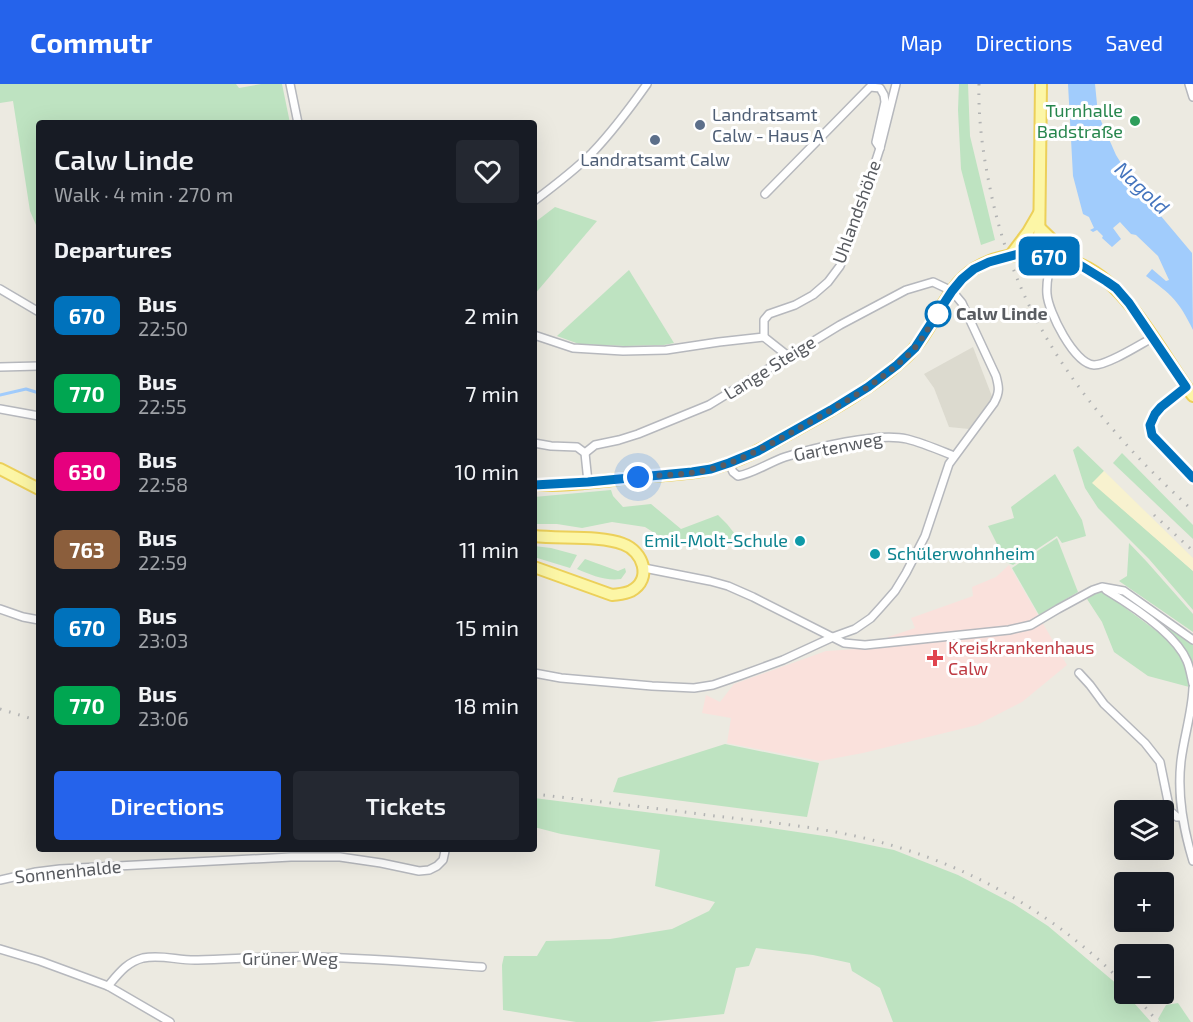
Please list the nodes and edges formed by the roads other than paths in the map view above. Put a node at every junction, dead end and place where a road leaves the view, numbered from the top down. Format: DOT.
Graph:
graph roads {
  1 [pos="290,84"];
  2 [pos="647,84"];
  3 [pos="896,84"];
  4 [pos="1041,84"];
  5 [pos="1189,84"];
  6 [pos="1193,97"];
  7 [pos="297,120"];
  8 [pos="880,148"];
  9 [pos="765,194"];
  10 [pos="537,199"];
  11 [pos="1040,212"];
  12 [pos="1040,227"];
  13 [pos="1039,254"];
  14 [pos="1010,256"];
  15 [pos="1053,257"];
  16 [pos="1075,262"];
  17 [pos="0,289"];
  18 [pos="952,291"];
  19 [pos="36,310"];
  20 [pos="537,336"];
  21 [pos="764,337"];
  22 [pos="1152,338"];
  23 [pos="788,356"];
  24 [pos="36,366"];
  25 [pos="0,367"];
  26 [pos="1193,396"];
  27 [pos="0,409"];
  28 [pos="36,415"];
  29 [pos="537,444"];
  30 [pos="585,453"];
  31 [pos="954,456"];
  32 [pos="729,463"];
  33 [pos="0,468"];
  34 [pos="588,482"];
  35 [pos="537,485"];
  36 [pos="36,487"];
  37 [pos="537,536"];
  38 [pos="537,568"];
  39 [pos="644,568"];
  40 [pos="1102,587"];
  41 [pos="0,609"];
  42 [pos="36,619"];
  43 [pos="833,637"];
  44 [pos="1193,640"];
  45 [pos="537,674"];
  46 [pos="1079,674"];
  47 [pos="1193,686"];
  48 [pos="1182,817"];
  49 [pos="445,852"];
  50 [pos="1193,861"];
  51 [pos="0,880"];
  52 [pos="0,949"];
  53 [pos="482,967"];
  54 [pos="108,986"];
  55 [pos="170,1022"];
  1 -- 7 [label="street"];
  2 -- 10 [label="street"];
  3 -- 8 [label="street, Uhlandshöhe"];
  4 -- 11 [label="main road"];
  5 -- 6 [label="street"];
  8 -- 9 [label="street"];
  8 -- 21 [label="street, Uhlandshöhe"];
  11 -- 12 [label="main road"];
  11 -- 14 [label="main road"];
  12 -- 13 [label="main road"];
  12 -- 16 [label="main road"];
  13 -- 14 [label="main road"];
  13 -- 15 [label="main road"];
  14 -- 18 [label="main road"];
  15 -- 16 [label="main road"];
  15 -- 22 [label="street"];
  16 -- 22 [label="main road"];
  17 -- 19 [label="street"];
  18 -- 23 [label="street, Lange Steige"];
  18 -- 31 [label="street"];
  18 -- 32 [label="main road"];
  20 -- 21 [label="street"];
  21 -- 23 [label="street"];
  22 -- 26 [label="main road"];
  23 -- 30 [label="street, Lange Steige"];
  24 -- 25 [label="street"];
  27 -- 28 [label="street"];
  29 -- 30 [label="street"];
  30 -- 34 [label="street"];
  31 -- 32 [label="street, Gartenweg"];
  31 -- 43 [label="street"];
  32 -- 34 [label="main road"];
  33 -- 36 [label="main road"];
  34 -- 35 [label="main road"];
  37 -- 39 [label="main road"];
  38 -- 39 [label="main road"];
  39 -- 43 [label="street"];
  40 -- 43 [label="street"];
  40 -- 44 [label="street"];
  40 -- 47 [label="street"];
  41 -- 42 [label="street"];
  43 -- 45 [label="street"];
  46 -- 48 [label="street"];
  47 -- 48 [label="street"];
  48 -- 50 [label="street"];
  49 -- 51 [label="street, Sonnenhalde"];
  52 -- 54 [label="street"];
  53 -- 54 [label="street, Grüner Weg"];
  54 -- 55 [label="street"];
}
